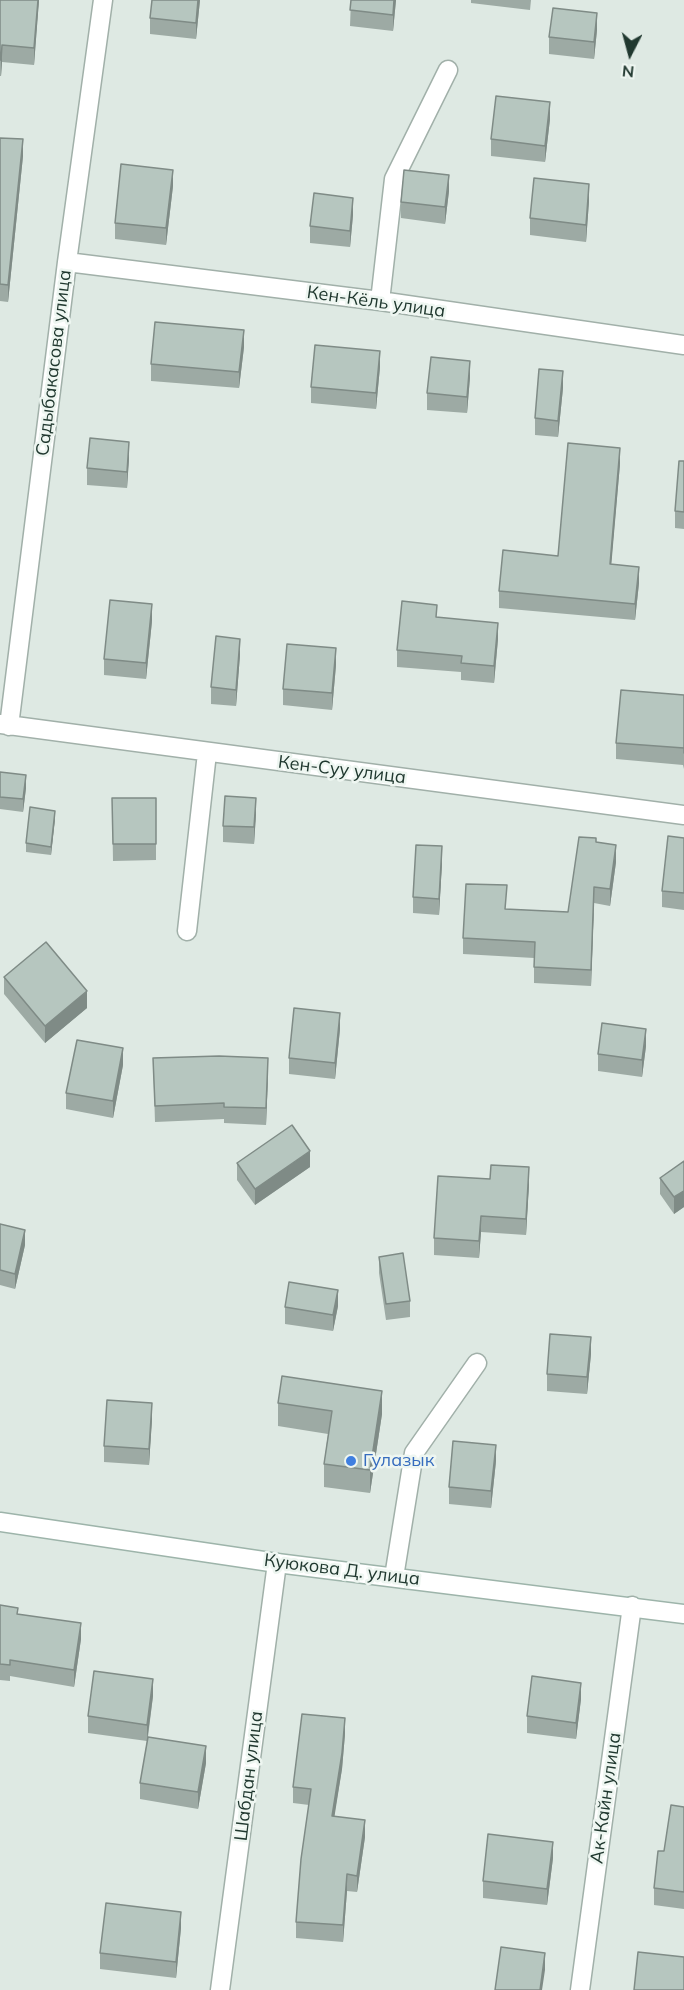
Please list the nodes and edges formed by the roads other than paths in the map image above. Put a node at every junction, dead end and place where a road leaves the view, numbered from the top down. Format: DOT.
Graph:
graph roads {
  1 [pos="103,0"];
  2 [pos="448,70"];
  3 [pos="67,262"];
  4 [pos="380,301"];
  5 [pos="684,345"];
  6 [pos="4,725"];
  7 [pos="207,753"];
  8 [pos="684,815"];
  9 [pos="187,931"];
  10 [pos="477,1363"];
  11 [pos="0,1522"];
  12 [pos="277,1563"];
  13 [pos="394,1577"];
  14 [pos="632,1606"];
  15 [pos="684,1614"];
  16 [pos="220,1990"];
  17 [pos="580,1990"];
  1 -- 3 [label="street, Садыбакасова улица"];
  2 -- 4 [label="street"];
  3 -- 4 [label="street, Кен-Кёль улица"];
  3 -- 6 [label="street, Садыбакасова улица"];
  4 -- 5 [label="street, Кен-Кёль улица"];
  6 -- 7 [label="street, Кен-Суу улица"];
  7 -- 8 [label="street, Кен-Суу улица"];
  7 -- 9 [label="street"];
  10 -- 13 [label="street"];
  11 -- 12 [label="street, Куюкова Д. улица"];
  12 -- 13 [label="street, Куюкова Д. улица"];
  12 -- 16 [label="street, Шабдан улица"];
  13 -- 14 [label="street, Куюкова Д. улица"];
  14 -- 15 [label="street, Куюкова Д. улица"];
  14 -- 17 [label="street, Ак-Кайн улица"];
}
